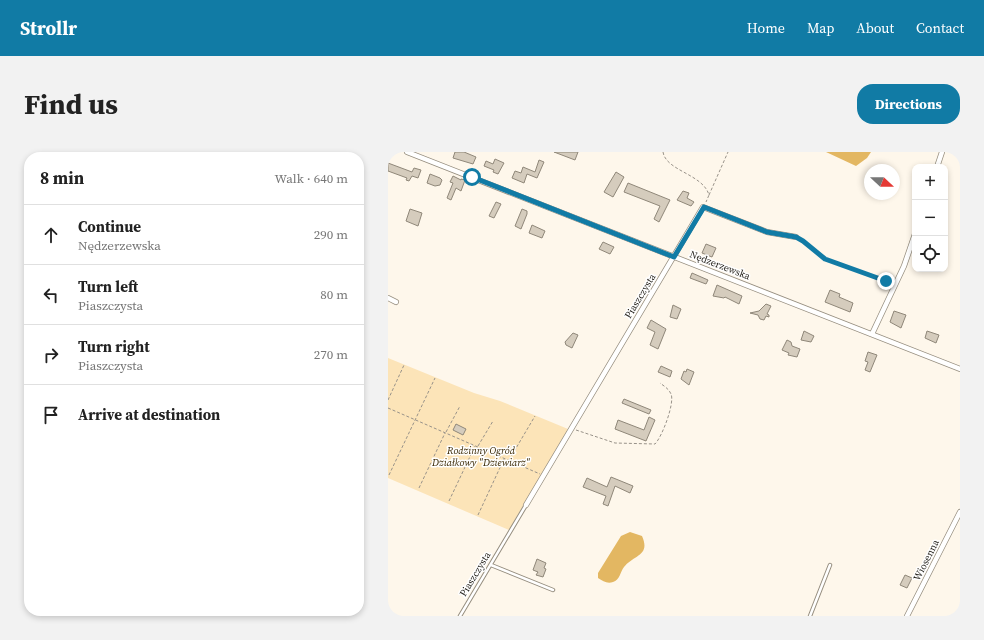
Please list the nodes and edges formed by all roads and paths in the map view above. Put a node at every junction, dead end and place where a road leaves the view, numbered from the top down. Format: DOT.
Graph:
graph roads {
  1 [pos="407,152"];
  2 [pos="663,152"];
  3 [pos="728,152"];
  4 [pos="942,152"];
  5 [pos="939,164"];
  6 [pos="709,195"];
  7 [pos="704,207"];
  8 [pos="914,236"];
  9 [pos="796,237"];
  10 [pos="674,257"];
  11 [pos="897,279"];
  12 [pos="388,298"];
  13 [pos="396,302"];
  14 [pos="872,334"];
  15 [pos="404,365"];
  16 [pos="960,369"];
  17 [pos="435,378"];
  18 [pos="660,383"];
  19 [pos="388,400"];
  20 [pos="460,406"];
  21 [pos="388,408"];
  22 [pos="535,416"];
  23 [pos="415,420"];
  24 [pos="493,421"];
  25 [pos="572,428"];
  26 [pos="446,433"];
  27 [pos="475,445"];
  28 [pos="478,446"];
  29 [pos="505,458"];
  30 [pos="509,460"];
  31 [pos="389,475"];
  32 [pos="544,475"];
  33 [pos="419,488"];
  34 [pos="449,500"];
  35 [pos="526,505"];
  36 [pos="960,512"];
  37 [pos="478,515"];
  38 [pos="491,565"];
  39 [pos="830,565"];
  40 [pos="553,590"];
  41 [pos="460,616"];
  42 [pos="810,616"];
  43 [pos="907,616"];
  1 -- 10 [label="street, Nędzerzewska"];
  2 -- 6 [label="path"];
  3 -- 6 [label="path"];
  4 -- 5 [label="street"];
  6 -- 7 [label="path"];
  7 -- 9 [label="street"];
  7 -- 10 [label="street, Piaszczysta"];
  8 -- 11 [label="street"];
  9 -- 11 [label="path"];
  10 -- 14 [label="street, Nędzerzewska"];
  10 -- 25 [label="street, Piaszczysta"];
  11 -- 14 [label="street"];
  12 -- 13 [label="street"];
  14 -- 16 [label="street, Nędzerzewska"];
  15 -- 19 [label="path"];
  17 -- 23 [label="path"];
  18 -- 25 [label="path"];
  20 -- 26 [label="path"];
  21 -- 23 [label="path"];
  22 -- 30 [label="path"];
  23 -- 26 [label="path"];
  23 -- 31 [label="path"];
  24 -- 28 [label="path"];
  25 -- 32 [label="street, Piaszczysta"];
  26 -- 27 [label="path"];
  26 -- 33 [label="path"];
  27 -- 28 [label="path"];
  27 -- 34 [label="path"];
  28 -- 29 [label="path"];
  29 -- 30 [label="path"];
  29 -- 37 [label="path"];
  30 -- 32 [label="path"];
  32 -- 35 [label="street, Piaszczysta"];
  35 -- 38 [label="lane, Piaszczysta"];
  36 -- 43 [label="street, Wiosenna"];
  38 -- 40 [label="lane"];
  38 -- 41 [label="lane, Piaszczysta"];
  39 -- 42 [label="lane"];
}
